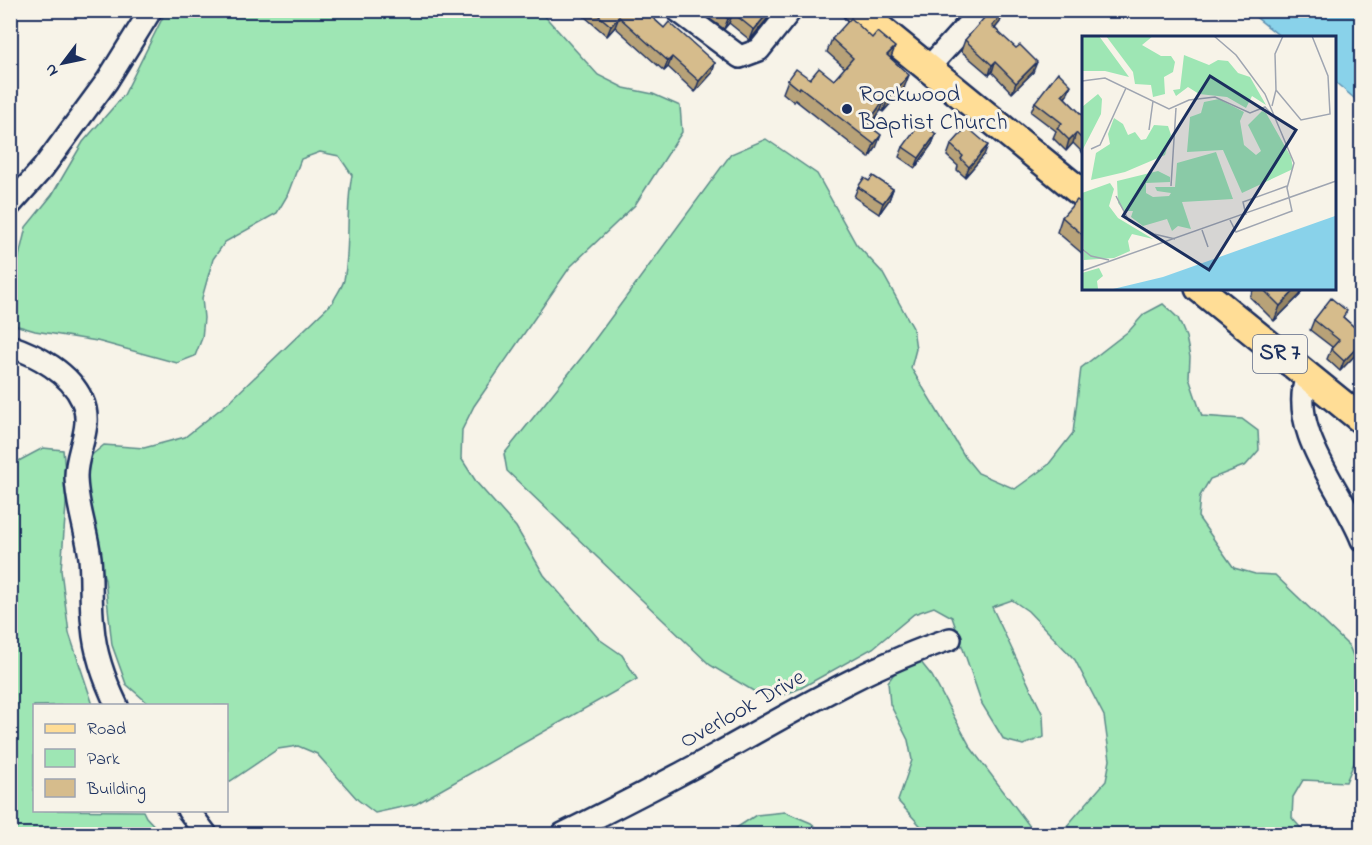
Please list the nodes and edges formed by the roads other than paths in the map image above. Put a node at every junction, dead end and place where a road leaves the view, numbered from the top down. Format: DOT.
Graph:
graph roads {
  1 [pos="151,10"];
  2 [pos="678,10"];
  3 [pos="791,10"];
  4 [pos="857,10"];
  5 [pos="981,10"];
  6 [pos="928,68"];
  7 [pos="1082,193"];
  8 [pos="10,205"];
  9 [pos="1201,290"];
  10 [pos="10,345"];
  11 [pos="1307,376"];
  12 [pos="1362,420"];
  13 [pos="1362,540"];
  14 [pos="950,639"];
  15 [pos="117,704"];
  16 [pos="190,812"];
  17 [pos="206,834"];
  18 [pos="563,834"];
  1 -- 8 [label="street"];
  2 -- 3 [label="street"];
  4 -- 6 [label="main road"];
  5 -- 6 [label="street"];
  6 -- 7 [label="main road"];
  9 -- 11 [label="main road, SR 7"];
  10 -- 15 [label="street"];
  11 -- 12 [label="main road, SR 7"];
  11 -- 13 [label="street"];
  14 -- 18 [label="street, Overlook Drive"];
  16 -- 17 [label="street"];
}
